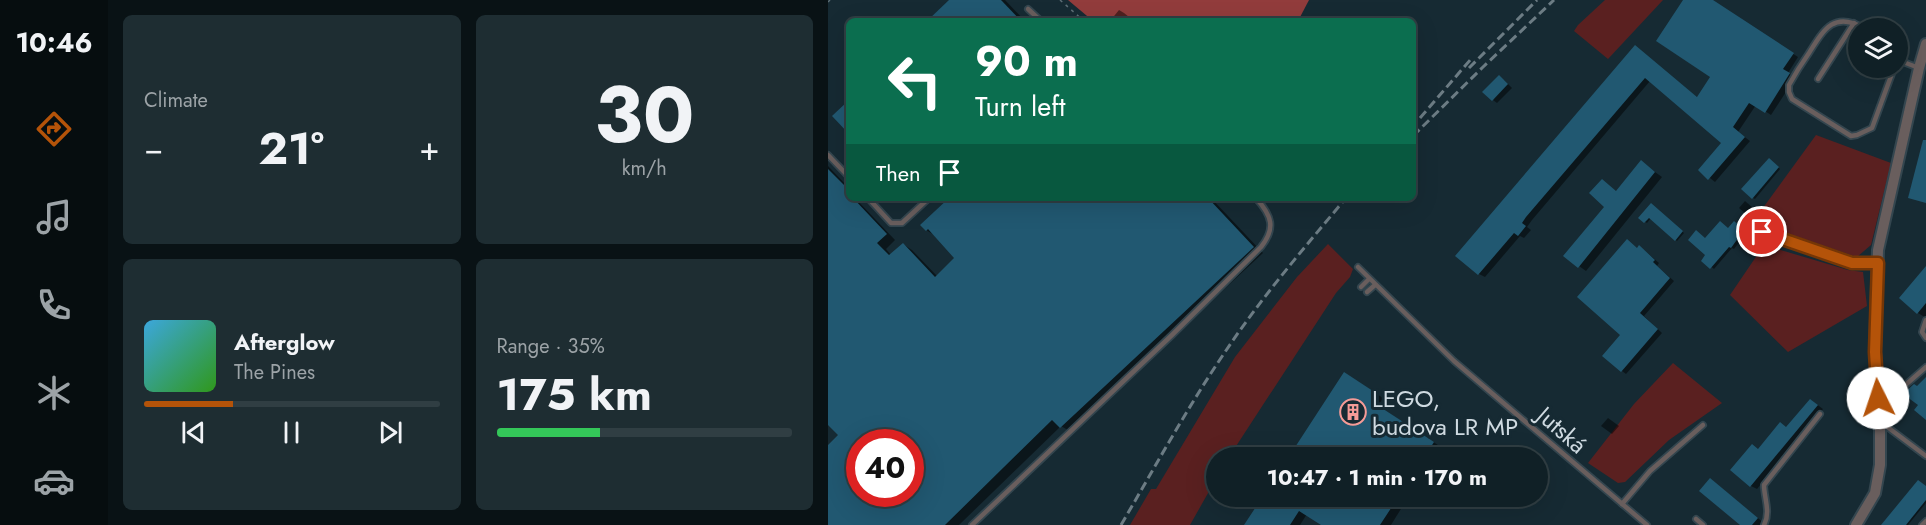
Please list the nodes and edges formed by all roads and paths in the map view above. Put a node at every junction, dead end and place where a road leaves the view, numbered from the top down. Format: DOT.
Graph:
graph roads {
  1 [pos="1060,0"];
  2 [pos="1028,9"];
  3 [pos="1038,18"];
  4 [pos="1081,18"];
  5 [pos="1848,21"];
  6 [pos="1848,32"];
  7 [pos="1926,44"];
  8 [pos="1908,64"];
  9 [pos="1919,68"];
  10 [pos="1890,78"];
  11 [pos="1818,79"];
  12 [pos="828,154"];
  13 [pos="846,174"];
  14 [pos="871,201"];
  15 [pos="926,201"];
  16 [pos="1258,201"];
  17 [pos="1762,232"];
  18 [pos="1878,263"];
  19 [pos="1358,267"];
  20 [pos="1369,279"];
  21 [pos="1375,285"];
  22 [pos="1361,287"];
  23 [pos="1366,292"];
  24 [pos="1926,320"];
  25 [pos="1926,338"];
  26 [pos="1926,368"];
  27 [pos="1820,414"];
  28 [pos="1880,421"];
  29 [pos="1703,425"];
  30 [pos="1926,456"];
  31 [pos="1622,504"];
  32 [pos="1696,519"];
  33 [pos="1926,520"];
  34 [pos="972,525"];
  35 [pos="1647,525"];
  36 [pos="1703,525"];
  37 [pos="1764,525"];
  38 [pos="1856,525"];
  39 [pos="1922,525"];
  1 -- 4 [label="path"];
  2 -- 3 [label="lane"];
  5 -- 10 [label="lane"];
  6 -- 11 [label="lane"];
  7 -- 9 [label="street"];
  8 -- 9 [label="lane"];
  9 -- 18 [label="street"];
  12 -- 13 [label="lane"];
  14 -- 15 [label="lane"];
  16 -- 34 [label="lane"];
  17 -- 18 [label="lane"];
  18 -- 28 [label="street"];
  19 -- 20 [label="lane, Jutská"];
  20 -- 21 [label="lane, Jutská"];
  20 -- 22 [label="lane"];
  21 -- 23 [label="lane"];
  21 -- 31 [label="lane, Jutská"];
  24 -- 25 [label="lane"];
  26 -- 28 [label="lane"];
  27 -- 37 [label="lane"];
  28 -- 30 [label="lane"];
  28 -- 38 [label="street"];
  29 -- 31 [label="lane"];
  31 -- 35 [label="lane, Jutská"];
  32 -- 36 [label="lane"];
  33 -- 39 [label="lane"];
}
